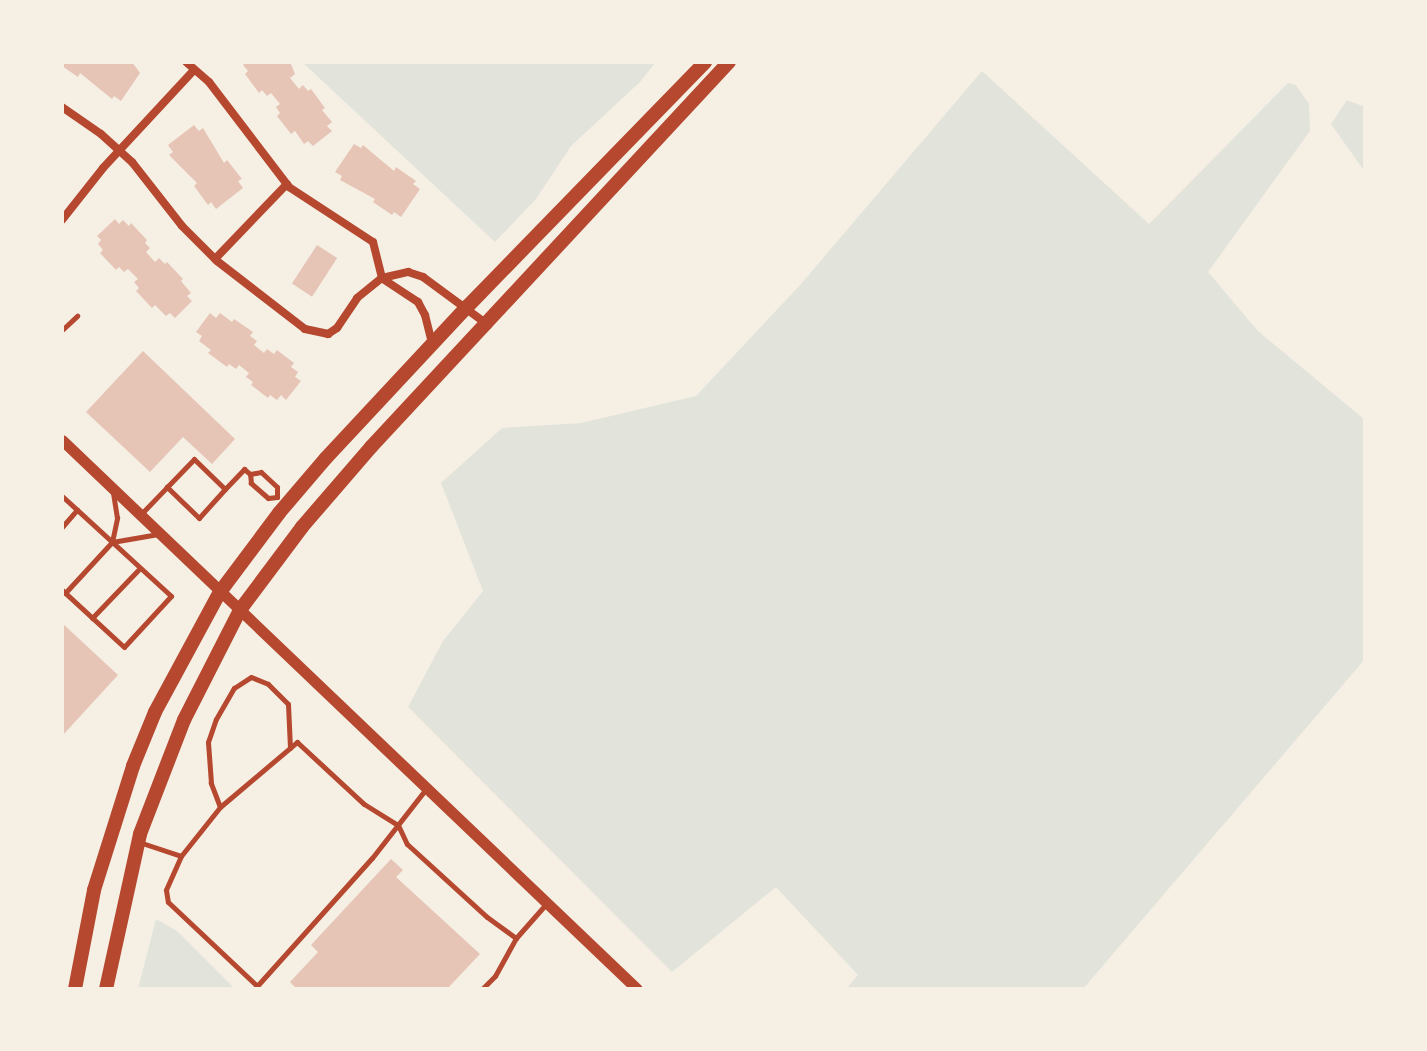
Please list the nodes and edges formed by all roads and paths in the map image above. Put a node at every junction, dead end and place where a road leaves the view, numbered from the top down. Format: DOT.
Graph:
graph roads {
  1 [pos="186,62"];
  2 [pos="705,62"];
  3 [pos="729,62"];
  4 [pos="194,70"];
  5 [pos="62,107"];
  6 [pos="119,150"];
  7 [pos="287,184"];
  8 [pos="62,220"];
  9 [pos="215,259"];
  10 [pos="382,278"];
  11 [pos="467,307"];
  12 [pos="77,316"];
  13 [pos="488,325"];
  14 [pos="62,330"];
  15 [pos="432,345"];
  16 [pos="62,440"];
  17 [pos="250,474"];
  18 [pos="112,487"];
  19 [pos="167,487"];
  20 [pos="225,489"];
  21 [pos="62,496"];
  22 [pos="282,500"];
  23 [pos="77,510"];
  24 [pos="140,515"];
  25 [pos="62,527"];
  26 [pos="160,534"];
  27 [pos="112,542"];
  28 [pos="140,568"];
  29 [pos="63,591"];
  30 [pos="220,592"];
  31 [pos="240,610"];
  32 [pos="92,618"];
  33 [pos="290,748"];
  34 [pos="427,789"];
  35 [pos="220,807"];
  36 [pos="398,825"];
  37 [pos="138,842"];
  38 [pos="181,856"];
  39 [pos="547,903"];
  40 [pos="516,938"];
  41 [pos="258,987"];
  42 [pos="75,989"];
  43 [pos="106,989"];
  44 [pos="482,989"];
  45 [pos="637,989"];
  1 -- 4 [label="street"];
  2 -- 11 [label="main road"];
  3 -- 13 [label="main road"];
  4 -- 6 [label="street"];
  4 -- 7 [label="street"];
  5 -- 6 [label="street"];
  6 -- 8 [label="street"];
  6 -- 9 [label="street"];
  7 -- 9 [label="street"];
  7 -- 10 [label="street"];
  9 -- 10 [label="street"];
  10 -- 11 [label="street"];
  10 -- 15 [label="street"];
  11 -- 13 [label="street"];
  11 -- 15 [label="main road"];
  12 -- 14 [label="lane"];
  13 -- 31 [label="main road"];
  15 -- 22 [label="main road"];
  16 -- 18 [label="street"];
  17 -- 20 [label="lane"];
  17 -- 22 [label="lane"];
  17 -- 22 [label="lane"];
  18 -- 24 [label="street"];
  18 -- 27 [label="lane"];
  19 -- 20 [label="lane"];
  19 -- 20 [label="lane"];
  19 -- 24 [label="lane"];
  21 -- 23 [label="lane"];
  22 -- 30 [label="main road"];
  23 -- 25 [label="lane"];
  23 -- 27 [label="lane"];
  24 -- 26 [label="street"];
  26 -- 27 [label="lane"];
  26 -- 30 [label="street"];
  27 -- 28 [label="lane"];
  27 -- 29 [label="lane"];
  28 -- 32 [label="lane"];
  28 -- 32 [label="lane"];
  29 -- 32 [label="lane"];
  30 -- 31 [label="street"];
  30 -- 42 [label="main road"];
  31 -- 34 [label="street"];
  31 -- 37 [label="main road"];
  33 -- 35 [label="lane"];
  33 -- 35 [label="lane"];
  33 -- 36 [label="lane"];
  34 -- 36 [label="lane"];
  34 -- 39 [label="street"];
  35 -- 38 [label="lane"];
  36 -- 40 [label="lane"];
  36 -- 41 [label="lane"];
  37 -- 38 [label="lane"];
  37 -- 43 [label="main road"];
  38 -- 41 [label="lane"];
  39 -- 40 [label="lane"];
  39 -- 45 [label="street"];
  40 -- 44 [label="lane"];
}
